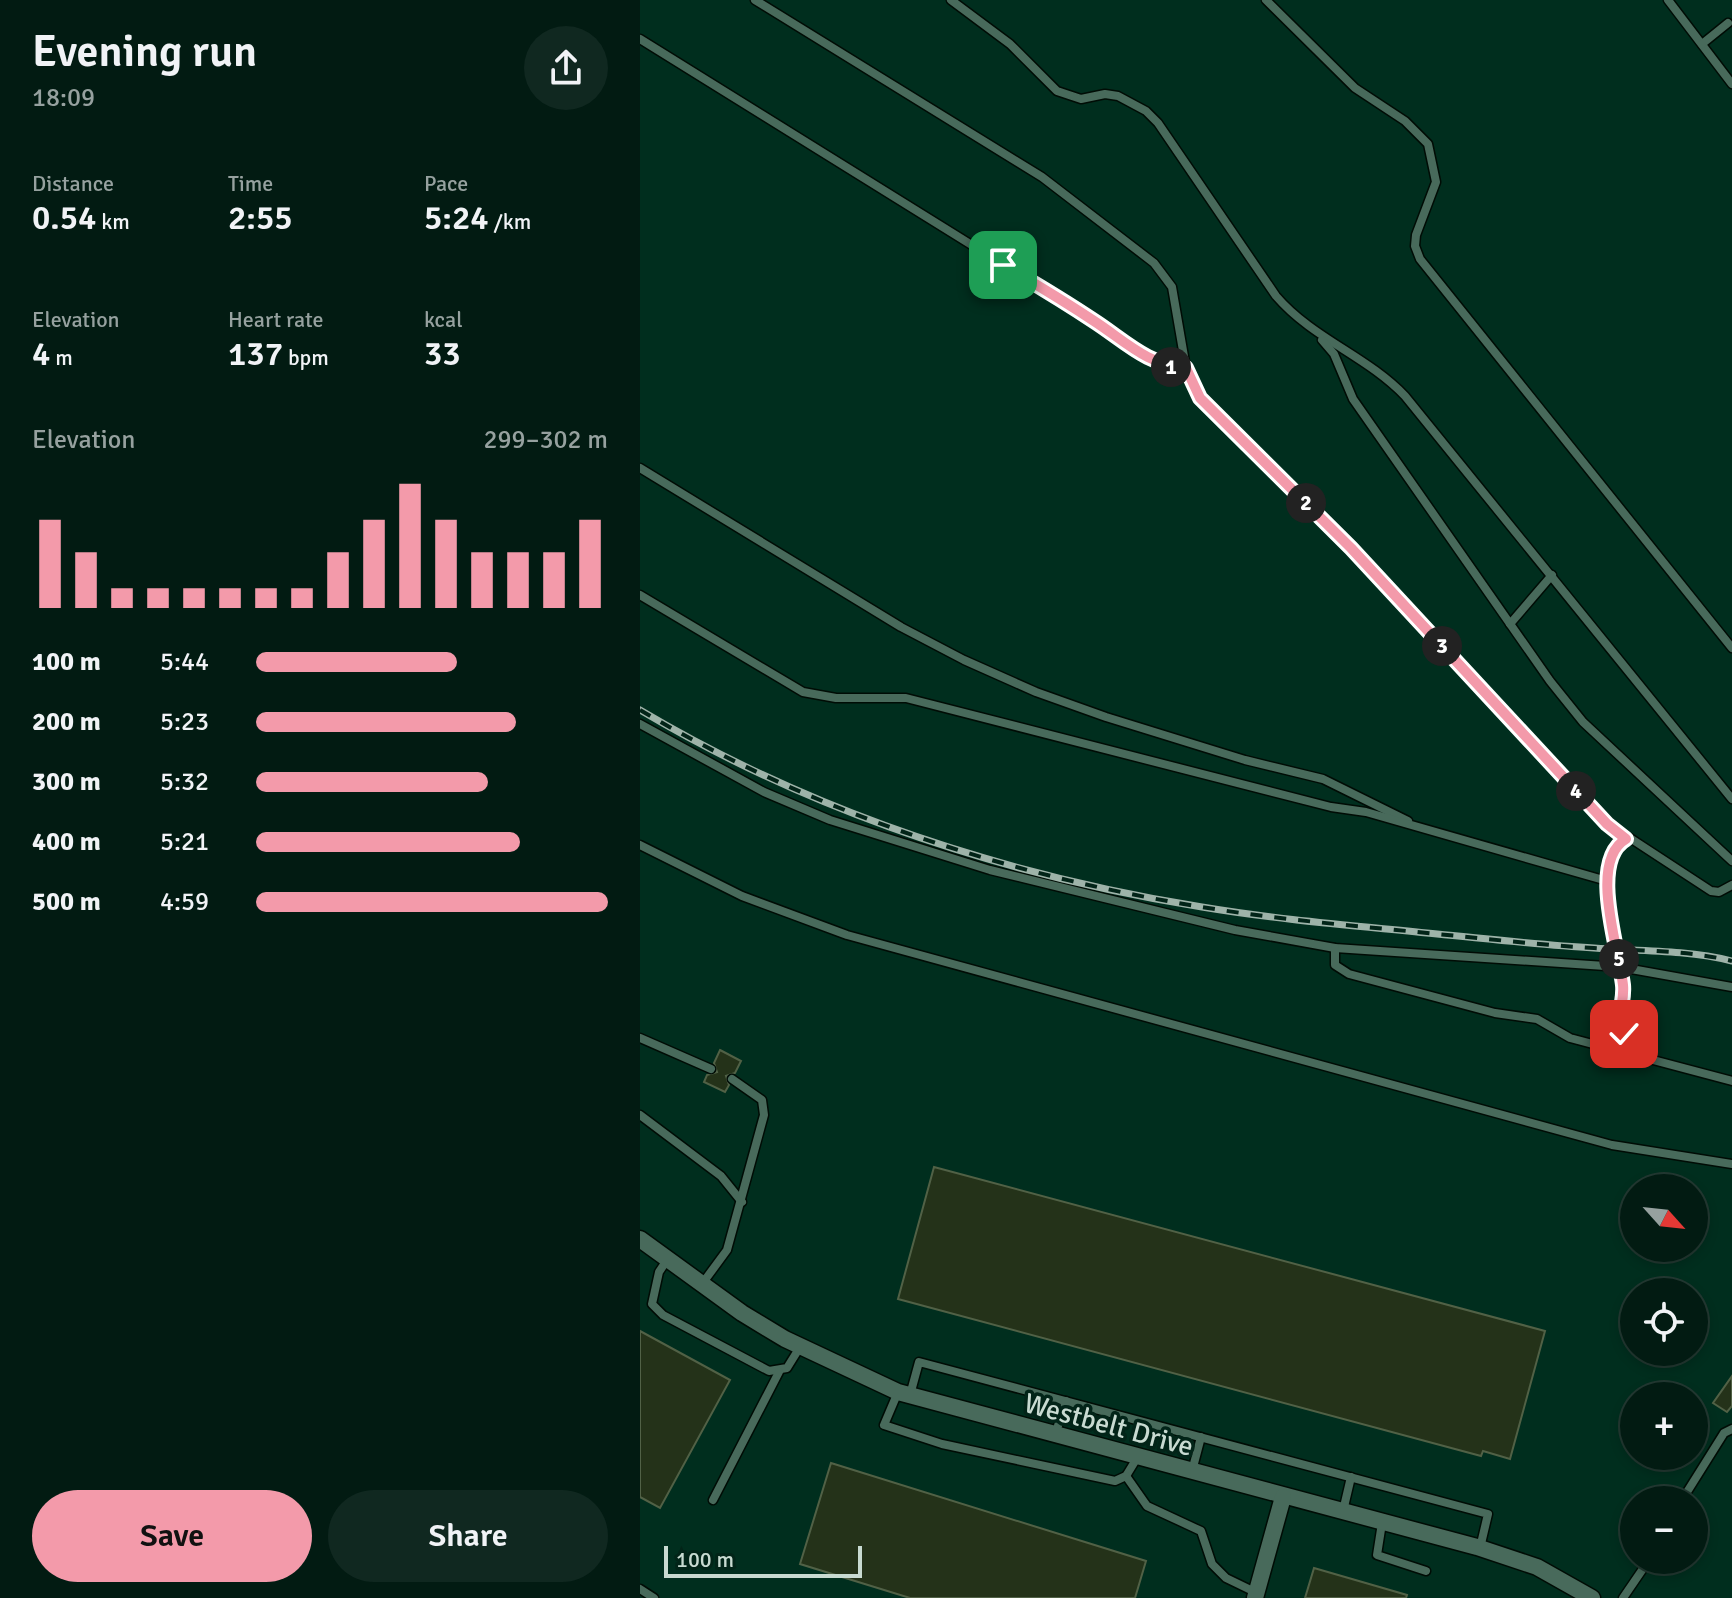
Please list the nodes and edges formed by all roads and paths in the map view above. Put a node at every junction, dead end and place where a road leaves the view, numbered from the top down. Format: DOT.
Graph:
graph roads {
  1 [pos="755,0"];
  2 [pos="951,0"];
  3 [pos="1266,0"];
  4 [pos="1668,0"];
  5 [pos="1731,24"];
  6 [pos="640,39"];
  7 [pos="1702,44"];
  8 [pos="1732,84"];
  9 [pos="1316,334"];
  10 [pos="1186,368"];
  11 [pos="640,468"];
  12 [pos="1552,575"];
  13 [pos="640,595"];
  14 [pos="1510,624"];
  15 [pos="1732,648"];
  16 [pos="640,724"];
  17 [pos="1732,799"];
  18 [pos="1421,828"];
  19 [pos="1626,839"];
  20 [pos="640,845"];
  21 [pos="1732,861"];
  22 [pos="1607,881"];
  23 [pos="1732,885"];
  24 [pos="1335,948"];
  25 [pos="1620,967"];
  26 [pos="1732,987"];
  27 [pos="640,1038"];
  28 [pos="1641,1057"];
  29 [pos="711,1069"];
  30 [pos="732,1079"];
  31 [pos="1732,1081"];
  32 [pos="640,1115"];
  33 [pos="1732,1164"];
  34 [pos="742,1202"];
  35 [pos="640,1239"];
  36 [pos="668,1259"];
  37 [pos="701,1284"];
  38 [pos="800,1347"];
  39 [pos="774,1371"];
  40 [pos="904,1394"];
  41 [pos="1066,1401"];
  42 [pos="1732,1429"];
  43 [pos="1054,1436"];
  44 [pos="1201,1437"];
  45 [pos="1137,1458"];
  46 [pos="1192,1473"];
  47 [pos="1126,1476"];
  48 [pos="1351,1477"];
  49 [pos="1690,1486"];
  50 [pos="1283,1497"];
  51 [pos="713,1500"];
  52 [pos="1343,1512"];
  53 [pos="1382,1523"];
  54 [pos="1480,1549"];
  55 [pos="1426,1571"];
  56 [pos="1639,1574"];
  57 [pos="640,1589"];
  58 [pos="1256,1595"];
  59 [pos="654,1598"];
  60 [pos="1592,1598"];
  61 [pos="1623,1598"];
  1 -- 10 [label="lane"];
  2 -- 9 [label="lane"];
  3 -- 15 [label="lane"];
  4 -- 7 [label="lane"];
  5 -- 7 [label="lane"];
  6 -- 10 [label="lane"];
  7 -- 8 [label="lane"];
  9 -- 12 [label="lane"];
  9 -- 14 [label="lane"];
  10 -- 19 [label="lane"];
  11 -- 18 [label="lane"];
  12 -- 14 [label="lane"];
  12 -- 17 [label="lane"];
  13 -- 18 [label="lane"];
  14 -- 21 [label="lane"];
  16 -- 24 [label="lane"];
  18 -- 22 [label="lane"];
  19 -- 22 [label="lane"];
  19 -- 23 [label="lane"];
  20 -- 33 [label="lane"];
  22 -- 25 [label="lane"];
  24 -- 25 [label="lane"];
  24 -- 28 [label="lane"];
  25 -- 26 [label="lane"];
  25 -- 28 [label="lane"];
  27 -- 29 [label="lane"];
  28 -- 31 [label="lane"];
  30 -- 34 [label="lane"];
  32 -- 34 [label="lane"];
  34 -- 37 [label="lane"];
  35 -- 36 [label="street, Westbelt Drive"];
  36 -- 37 [label="street, Westbelt Drive"];
  36 -- 39 [label="lane"];
  37 -- 38 [label="street, Westbelt Drive"];
  38 -- 39 [label="lane"];
  38 -- 40 [label="street, Westbelt Drive"];
  39 -- 51 [label="lane"];
  40 -- 41 [label="lane"];
  40 -- 43 [label="street, Westbelt Drive"];
  40 -- 47 [label="lane"];
  41 -- 43 [label="lane"];
  41 -- 44 [label="lane"];
  42 -- 49 [label="lane"];
  43 -- 45 [label="street, Westbelt Drive"];
  44 -- 46 [label="lane"];
  44 -- 48 [label="lane"];
  45 -- 46 [label="street, Westbelt Drive"];
  45 -- 47 [label="lane"];
  46 -- 50 [label="street, Westbelt Drive"];
  47 -- 58 [label="lane"];
  48 -- 52 [label="lane"];
  48 -- 54 [label="lane"];
  50 -- 52 [label="street, Westbelt Drive"];
  50 -- 58 [label="street"];
  52 -- 53 [label="street, Westbelt Drive"];
  53 -- 54 [label="street, Westbelt Drive"];
  53 -- 55 [label="lane"];
  54 -- 60 [label="street, Westbelt Drive"];
  56 -- 61 [label="lane"];
  57 -- 59 [label="lane"];
}
